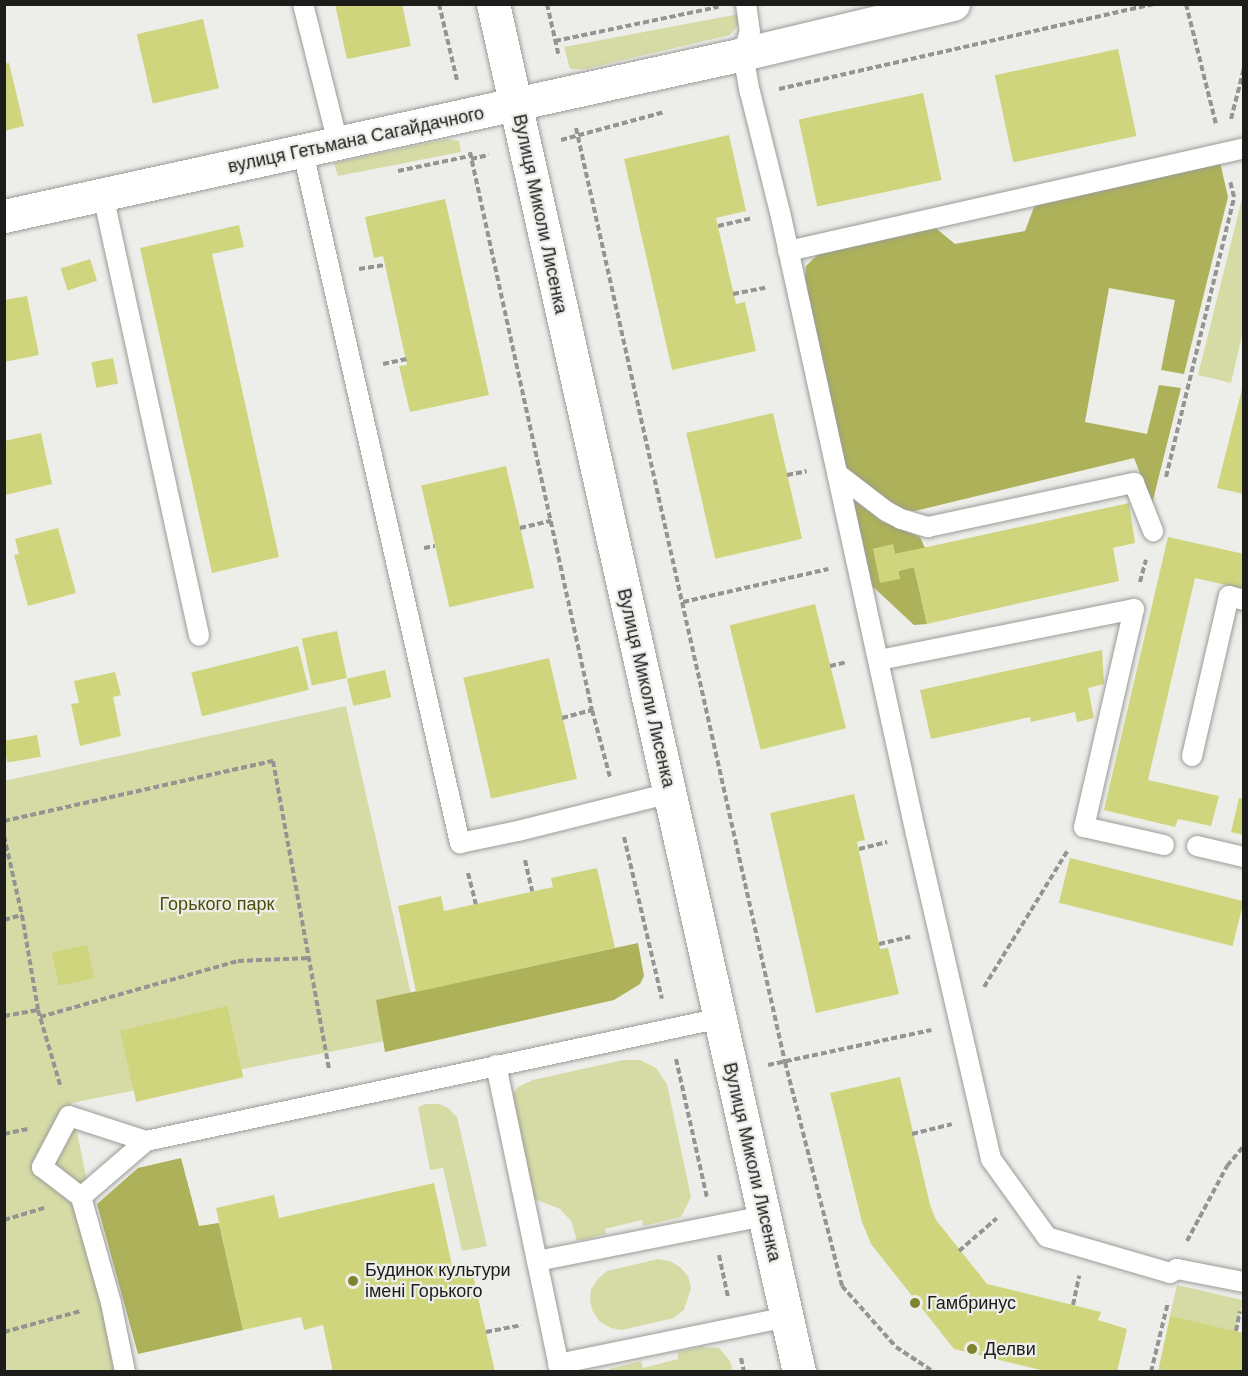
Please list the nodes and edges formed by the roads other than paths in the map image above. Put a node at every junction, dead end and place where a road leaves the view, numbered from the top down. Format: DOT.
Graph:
graph roads {
  1 [pos="303,4"];
  2 [pos="494,4"];
  3 [pos="746,4"];
  4 [pos="953,4"];
  5 [pos="743,54"];
  6 [pos="516,105"];
  7 [pos="338,143"];
  8 [pos="1244,148"];
  9 [pos="303,152"];
  10 [pos="103,195"];
  11 [pos="4,216"];
  12 [pos="788,251"];
  13 [pos="839,475"];
  14 [pos="1153,531"];
  15 [pos="1244,600"];
  16 [pos="199,636"];
  17 [pos="879,660"];
  18 [pos="1192,756"];
  19 [pos="670,792"];
  20 [pos="1164,845"];
  21 [pos="1197,846"];
  22 [pos="1244,857"];
  23 [pos="721,1018"];
  24 [pos="496,1065"];
  25 [pos="146,1141"];
  26 [pos="81,1197"];
  27 [pos="765,1216"];
  28 [pos="537,1261"];
  29 [pos="1244,1282"];
  30 [pos="787,1317"];
  31 [pos="559,1368"];
  32 [pos="125,1371"];
  33 [pos="799,1371"];
  1 -- 7 [label="lane"];
  2 -- 6 [label="street, Вулиця Миколи Лисенка"];
  3 -- 5 [label="lane"];
  4 -- 5 [label="street, вулиця Гетьмана Сагайдачного"];
  5 -- 6 [label="street, вулиця Гетьмана Сагайдачного"];
  5 -- 12 [label="lane"];
  6 -- 7 [label="street, вулиця Гетьмана Сагайдачного"];
  6 -- 19 [label="street, Вулиця Миколи Лисенка"];
  7 -- 9 [label="street, вулиця Гетьмана Сагайдачного"];
  8 -- 12 [label="lane"];
  9 -- 10 [label="street, вулиця Гетьмана Сагайдачного"];
  9 -- 19 [label="lane"];
  10 -- 11 [label="street, вулиця Гетьмана Сагайдачного"];
  10 -- 16 [label="lane"];
  12 -- 13 [label="lane"];
  13 -- 14 [label="lane"];
  13 -- 17 [label="lane"];
  15 -- 18 [label="lane"];
  17 -- 20 [label="lane"];
  17 -- 29 [label="lane"];
  19 -- 23 [label="street, Вулиця Миколи Лисенка"];
  21 -- 22 [label="lane"];
  23 -- 24 [label="lane"];
  23 -- 27 [label="street, Вулиця Миколи Лисенка"];
  24 -- 25 [label="lane"];
  24 -- 28 [label="lane"];
  25 -- 26 [label="lane"];
  25 -- 26 [label="lane"];
  26 -- 32 [label="lane"];
  27 -- 28 [label="lane"];
  27 -- 30 [label="street, Вулиця Миколи Лисенка"];
  28 -- 31 [label="lane"];
  30 -- 31 [label="lane"];
  30 -- 33 [label="street, Вулиця Миколи Лисенка"];
}
